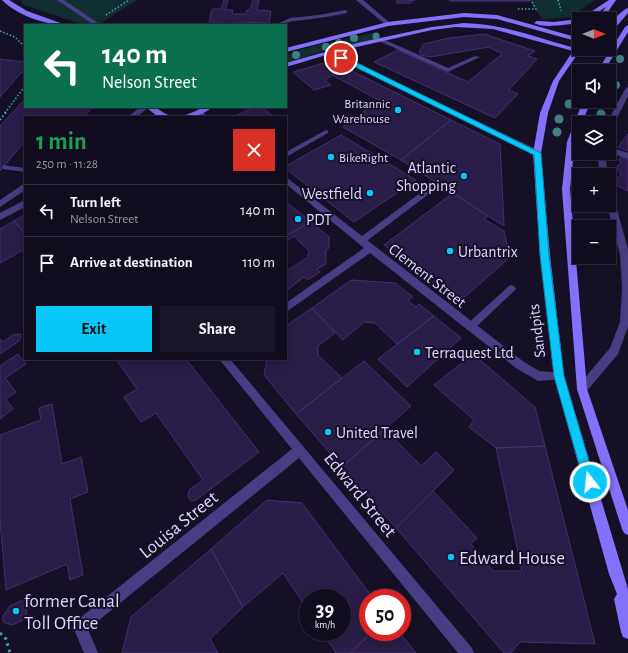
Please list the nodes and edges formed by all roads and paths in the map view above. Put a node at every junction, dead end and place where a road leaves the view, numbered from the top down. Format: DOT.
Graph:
graph roads {
  1 [pos="5,0"];
  2 [pos="60,0"];
  3 [pos="128,0"];
  4 [pos="359,0"];
  5 [pos="531,0"];
  6 [pos="613,0"];
  7 [pos="516,9"];
  8 [pos="628,10"];
  9 [pos="345,12"];
  10 [pos="594,12"];
  11 [pos="605,12"];
  12 [pos="509,20"];
  13 [pos="572,22"];
  14 [pos="616,23"];
  15 [pos="60,24"];
  16 [pos="96,24"];
  17 [pos="280,24"];
  18 [pos="388,24"];
  19 [pos="628,28"];
  20 [pos="0,31"];
  21 [pos="572,38"];
  22 [pos="381,40"];
  23 [pos="572,46"];
  24 [pos="616,46"];
  25 [pos="24,47"];
  26 [pos="287,50"];
  27 [pos="329,52"];
  28 [pos="573,56"];
  29 [pos="609,56"];
  30 [pos="477,57"];
  31 [pos="605,64"];
  32 [pos="287,65"];
  33 [pos="24,87"];
  34 [pos="628,89"];
  35 [pos="144,108"];
  36 [pos="151,108"];
  37 [pos="584,108"];
  38 [pos="133,116"];
  39 [pos="165,116"];
  40 [pos="614,116"];
  41 [pos="0,120"];
  42 [pos="326,132"];
  43 [pos="616,152"];
  44 [pos="537,153"];
  45 [pos="287,154"];
  46 [pos="628,156"];
  47 [pos="6,167"];
  48 [pos="24,170"];
  49 [pos="287,181"];
  50 [pos="24,187"];
  51 [pos="427,191"];
  52 [pos="0,204"];
  53 [pos="24,204"];
  54 [pos="614,212"];
  55 [pos="0,217"];
  56 [pos="361,241"];
  57 [pos="370,248"];
  58 [pos="512,288"];
  59 [pos="287,307"];
  60 [pos="470,327"];
  61 [pos="225,360"];
  62 [pos="559,376"];
  63 [pos="582,389"];
  64 [pos="300,450"];
  65 [pos="628,529"];
  66 [pos="616,574"];
  67 [pos="628,607"];
  68 [pos="628,632"];
  69 [pos="0,633"];
  70 [pos="10,653"];
  71 [pos="91,653"];
  72 [pos="467,653"];
  1 -- 15 [label="main road"];
  2 -- 16 [label="lane"];
  3 -- 16 [label="path"];
  4 -- 18 [label="street"];
  5 -- 7 [label="path"];
  6 -- 10 [label="main road"];
  6 -- 11 [label="main road"];
  8 -- 14 [label="main road"];
  9 -- 17 [label="lane"];
  12 -- 13 [label="main road"];
  12 -- 18 [label="main road"];
  12 -- 21 [label="main road"];
  18 -- 26 [label="main road"];
  19 -- 24 [label="main road"];
  20 -- 25 [label="path"];
  22 -- 23 [label="main road"];
  22 -- 27 [label="main road"];
  22 -- 30 [label="lane"];
  27 -- 32 [label="main road"];
  27 -- 44 [label="street"];
  28 -- 44 [label="main road, Sandpits"];
  29 -- 31 [label="main road"];
  33 -- 41 [label="path"];
  34 -- 40 [label="street"];
  35 -- 38 [label="street"];
  36 -- 39 [label="main road"];
  37 -- 63 [label="main road"];
  42 -- 45 [label="lane"];
  43 -- 46 [label="street"];
  44 -- 62 [label="main road, Sandpits"];
  47 -- 48 [label="lane"];
  49 -- 56 [label="street, Clement Street"];
  50 -- 52 [label="street"];
  51 -- 56 [label="lane"];
  53 -- 55 [label="street"];
  54 -- 63 [label="street"];
  56 -- 57 [label="street, Clement Street"];
  57 -- 59 [label="street"];
  57 -- 60 [label="street, Clement Street"];
  58 -- 60 [label="lane"];
  60 -- 62 [label="street, Clement Street"];
  61 -- 64 [label="street, Edward Street"];
  62 -- 66 [label="main road, Sandpits"];
  63 -- 65 [label="main road"];
  64 -- 71 [label="street, Louisa Street"];
  64 -- 72 [label="street, Edward Street"];
  66 -- 67 [label="main road, Sandpits"];
  66 -- 68 [label="main road"];
  69 -- 70 [label="path"];
}
